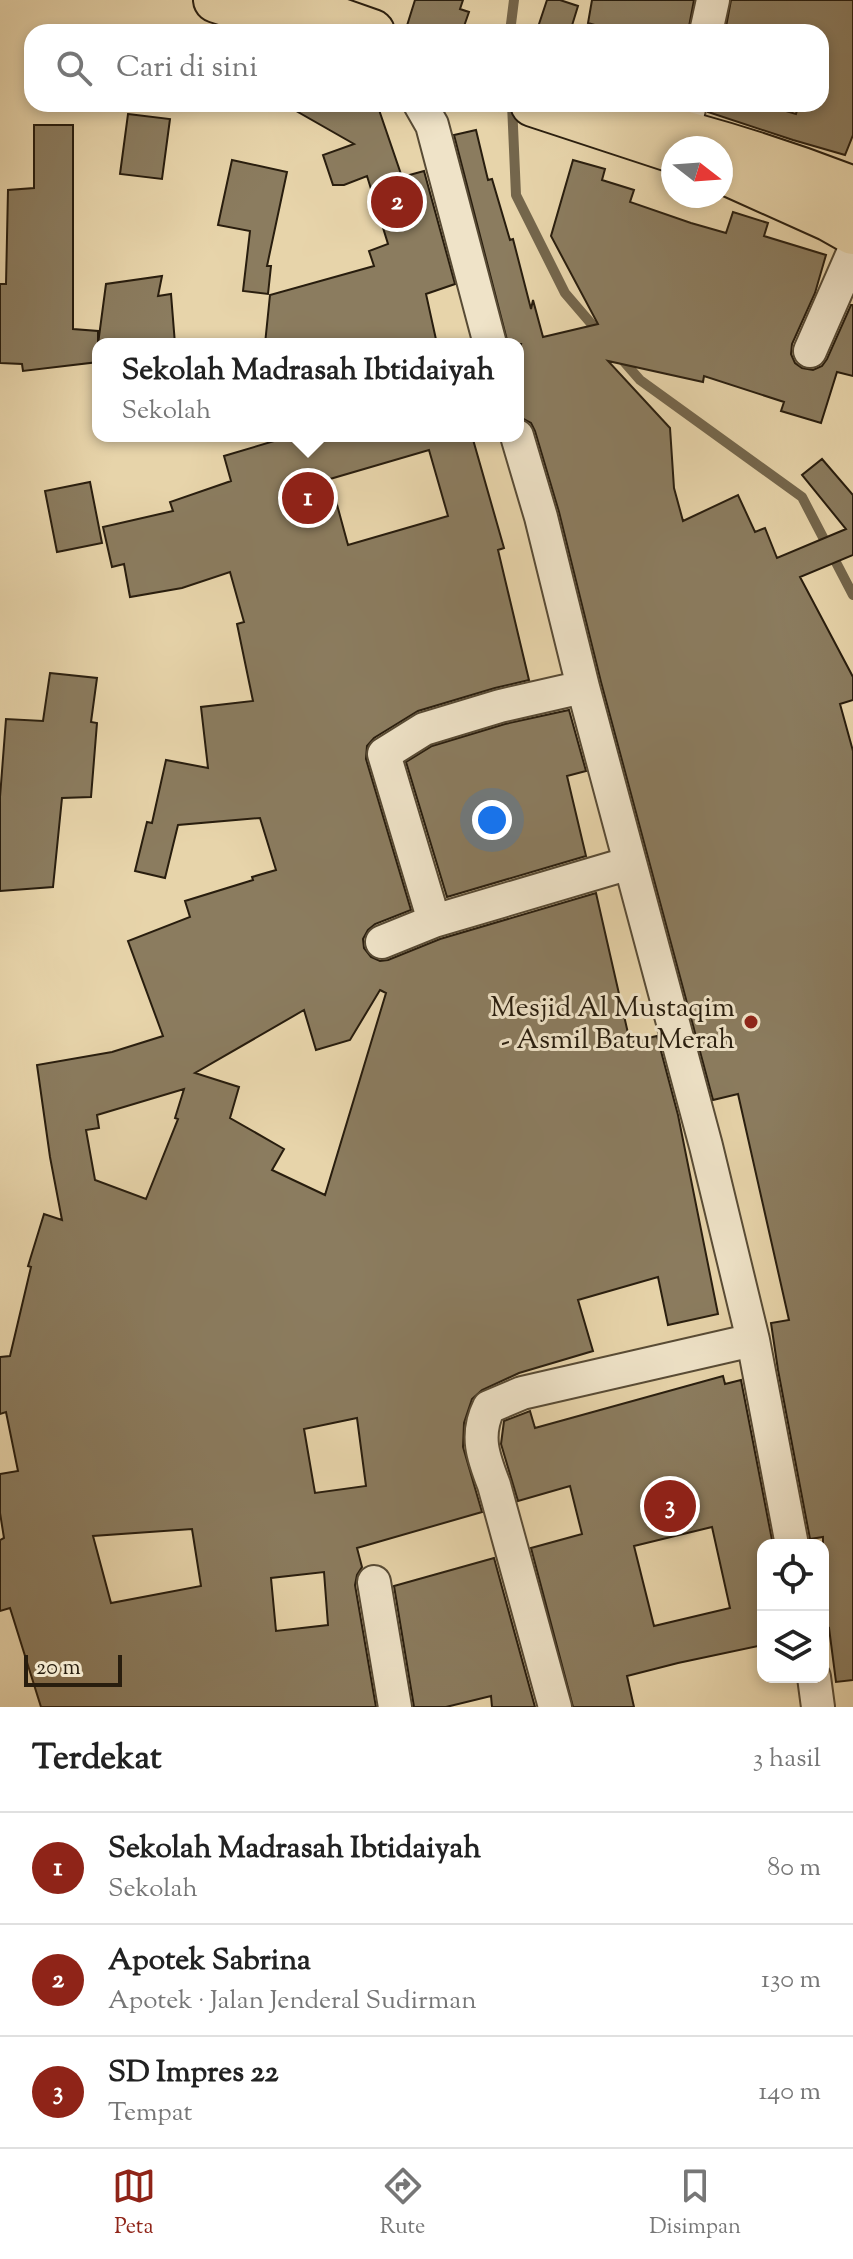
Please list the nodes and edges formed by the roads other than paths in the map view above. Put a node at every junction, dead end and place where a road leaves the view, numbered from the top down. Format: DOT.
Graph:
graph roads {
  1 [pos="216,0"];
  2 [pos="280,0"];
  3 [pos="713,0"];
  4 [pos="290,24"];
  5 [pos="349,24"];
  6 [pos="708,24"];
  7 [pos="425,112"];
  8 [pos="576,112"];
  9 [pos="609,118"];
  10 [pos="683,133"];
  11 [pos="733,161"];
  12 [pos="733,175"];
  13 [pos="853,189"];
  14 [pos="853,214"];
  15 [pos="853,232"];
  16 [pos="853,253"];
  17 [pos="488,338"];
  18 [pos="810,351"];
  19 [pos="519,442"];
  20 [pos="583,687"];
  21 [pos="630,863"];
  22 [pos="434,921"];
  23 [pos="382,942"];
  24 [pos="753,1340"];
  25 [pos="791,1539"];
  26 [pos="374,1582"];
  27 [pos="815,1683"];
  28 [pos="395,1707"];
  29 [pos="555,1707"];
  30 [pos="818,1707"];
  1 -- 4 [label="main road"];
  2 -- 5 [label="main road"];
  3 -- 6 [label="street"];
  7 -- 17 [label="street"];
  8 -- 9 [label="main road"];
  9 -- 10 [label="main road"];
  10 -- 13 [label="main road"];
  11 -- 14 [label="main road"];
  12 -- 15 [label="main road"];
  16 -- 18 [label="street"];
  19 -- 20 [label="street"];
  20 -- 21 [label="street"];
  20 -- 22 [label="street"];
  21 -- 22 [label="street"];
  21 -- 24 [label="street"];
  22 -- 23 [label="street"];
  24 -- 25 [label="street"];
  24 -- 29 [label="street"];
  26 -- 28 [label="street"];
  27 -- 30 [label="street"];
}
